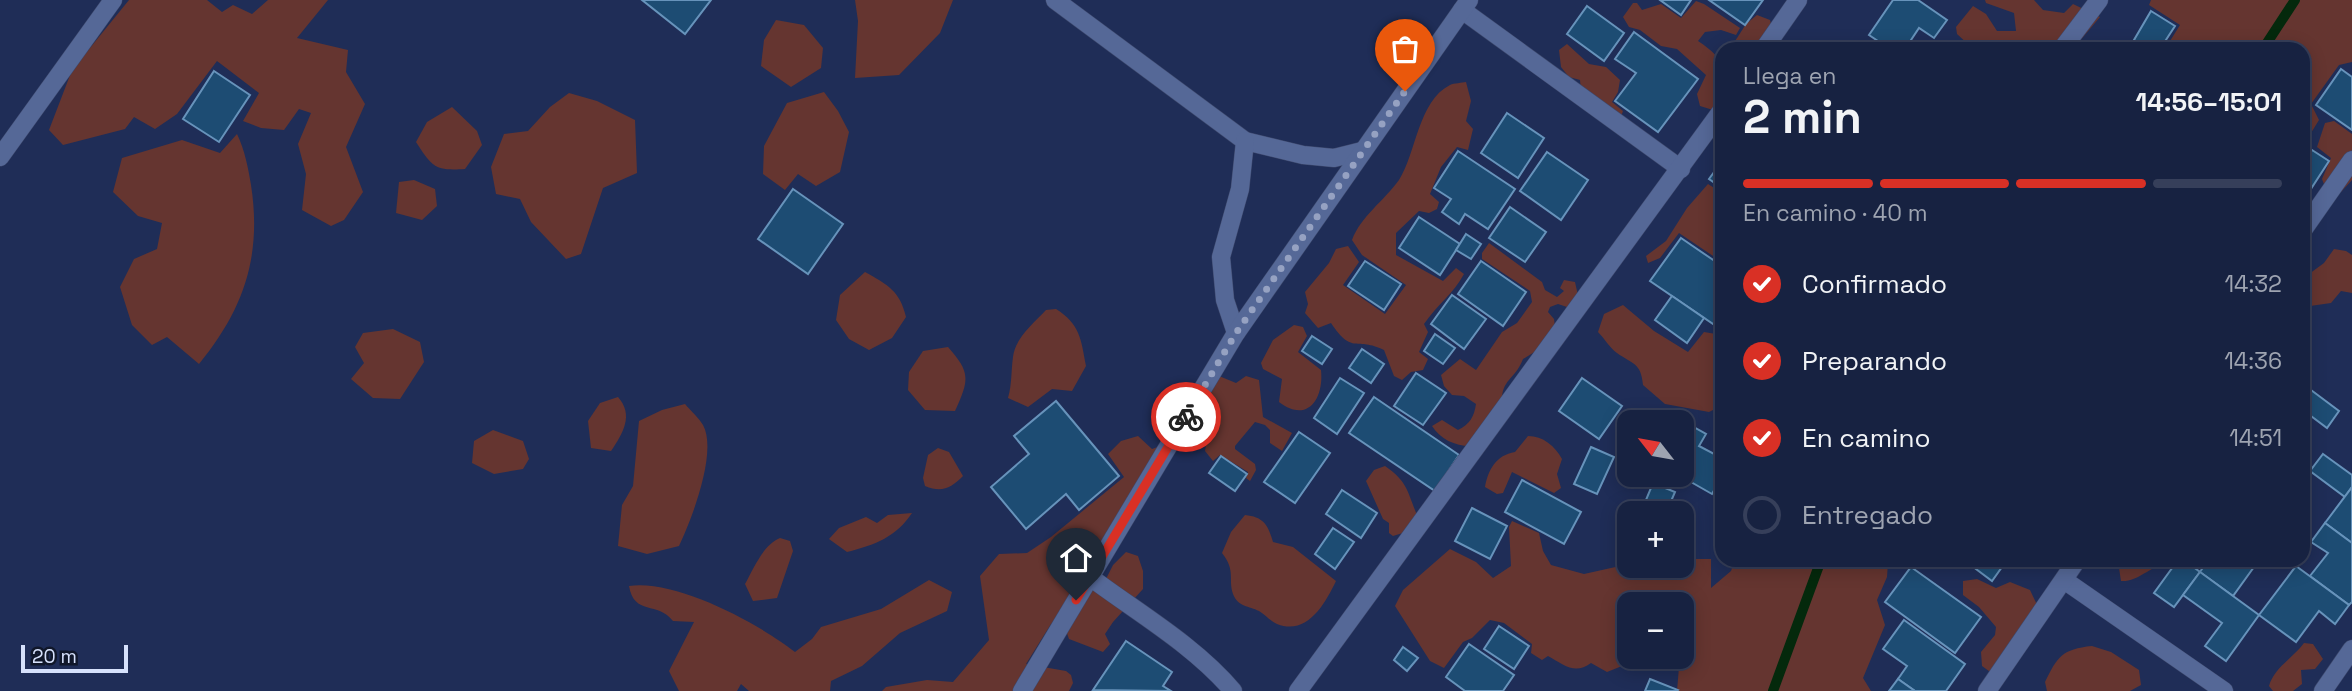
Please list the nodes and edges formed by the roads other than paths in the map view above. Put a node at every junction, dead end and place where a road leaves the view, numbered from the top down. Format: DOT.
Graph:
graph roads {
  1 [pos="113,0"];
  2 [pos="1055,0"];
  3 [pos="1798,0"];
  4 [pos="2099,0"];
  5 [pos="1465,5"];
  6 [pos="1769,42"];
  7 [pos="2067,42"];
  8 [pos="1715,120"];
  9 [pos="1245,141"];
  10 [pos="1362,151"];
  11 [pos="0,157"];
  12 [pos="2352,160"];
  13 [pos="1681,169"];
  14 [pos="2310,220"];
  15 [pos="1236,333"];
  16 [pos="2072,567"];
  17 [pos="1090,577"];
  18 [pos="2064,580"];
  19 [pos="2352,649"];
  20 [pos="1022,691"];
  21 [pos="1233,691"];
  22 [pos="1298,691"];
  23 [pos="1987,691"];
  24 [pos="2224,691"];
  25 [pos="2323,691"];
  1 -- 11 [label="street"];
  2 -- 9 [label="street"];
  3 -- 6 [label="street"];
  4 -- 7 [label="street"];
  5 -- 10 [label="street"];
  5 -- 13 [label="street"];
  8 -- 13 [label="street"];
  9 -- 10 [label="street"];
  9 -- 15 [label="street"];
  10 -- 15 [label="street"];
  12 -- 14 [label="street"];
  13 -- 22 [label="street"];
  15 -- 17 [label="street"];
  16 -- 18 [label="street"];
  17 -- 20 [label="street"];
  17 -- 21 [label="street"];
  18 -- 23 [label="street"];
  18 -- 24 [label="street"];
  19 -- 25 [label="street"];
}
